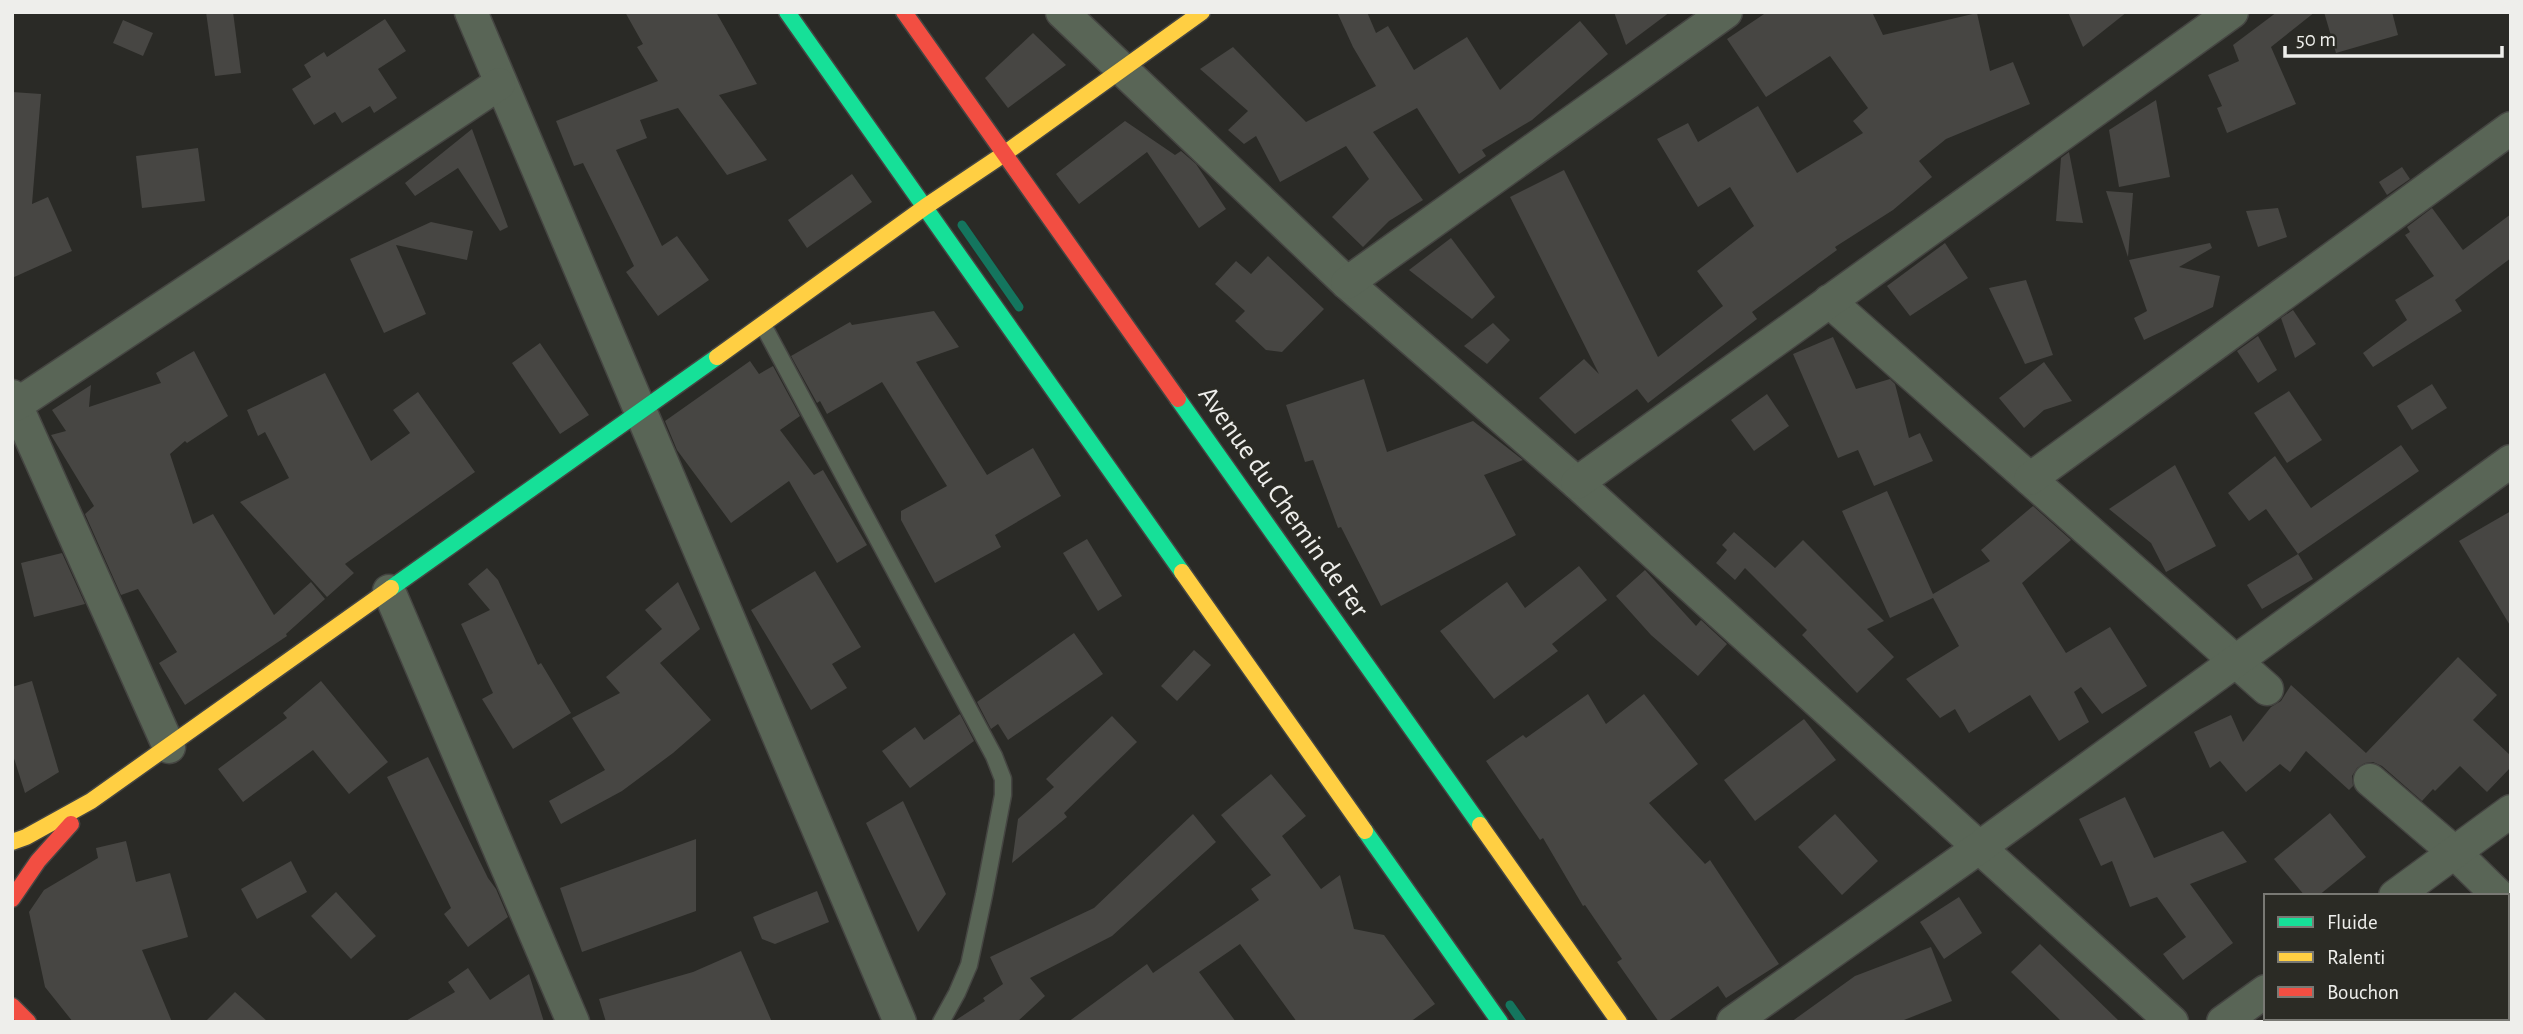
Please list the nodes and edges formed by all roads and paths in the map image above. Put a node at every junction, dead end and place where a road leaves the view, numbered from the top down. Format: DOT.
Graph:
graph roads {
  1 [pos="471,12"];
  2 [pos="787,12"];
  3 [pos="904,12"];
  4 [pos="1062,12"];
  5 [pos="1202,12"];
  6 [pos="1726,12"];
  7 [pos="2232,12"];
  8 [pos="1121,69"];
  9 [pos="499,83"];
  10 [pos="2511,128"];
  11 [pos="1004,154"];
  12 [pos="925,207"];
  13 [pos="1347,283"];
  14 [pos="1829,301"];
  15 [pos="763,325"];
  16 [pos="14,400"];
  17 [pos="641,412"];
  18 [pos="2511,461"];
  19 [pos="2030,479"];
  20 [pos="1577,483"];
  21 [pos="389,591"];
  22 [pos="2237,661"];
  23 [pos="2267,689"];
  24 [pos="169,747"];
  25 [pos="2370,780"];
  26 [pos="91,801"];
  27 [pos="2511,811"];
  28 [pos="12,842"];
  29 [pos="1980,847"];
  30 [pos="2454,852"];
  31 [pos="2398,894"];
  32 [pos="2497,894"];
  33 [pos="12,899"];
  34 [pos="2264,991"];
  35 [pos="12,1006"];
  36 [pos="28,1022"];
  37 [pos="573,1022"];
  38 [pos="900,1022"];
  39 [pos="941,1022"];
  40 [pos="1500,1022"];
  41 [pos="1619,1022"];
  42 [pos="1732,1022"];
  43 [pos="2172,1022"];
  44 [pos="2223,1022"];
  1 -- 9 [label="street"];
  2 -- 12 [label="main road"];
  3 -- 11 [label="main road, Avenue du Chemin de Fer"];
  4 -- 8 [label="street"];
  5 -- 8 [label="main road"];
  6 -- 13 [label="street"];
  7 -- 14 [label="street"];
  8 -- 11 [label="main road"];
  8 -- 13 [label="street"];
  9 -- 16 [label="street"];
  9 -- 17 [label="street"];
  10 -- 19 [label="street"];
  11 -- 12 [label="main road"];
  11 -- 41 [label="main road, Avenue du Chemin de Fer"];
  12 -- 15 [label="main road"];
  12 -- 40 [label="main road"];
  13 -- 20 [label="street"];
  14 -- 19 [label="street"];
  14 -- 20 [label="street"];
  15 -- 17 [label="main road"];
  15 -- 39 [label="lane"];
  16 -- 24 [label="street"];
  17 -- 21 [label="main road"];
  17 -- 38 [label="street"];
  18 -- 22 [label="street"];
  19 -- 22 [label="street"];
  20 -- 29 [label="street"];
  21 -- 24 [label="main road"];
  21 -- 37 [label="street"];
  22 -- 23 [label="street"];
  22 -- 29 [label="street"];
  24 -- 26 [label="main road"];
  25 -- 30 [label="street"];
  26 -- 28 [label="main road"];
  26 -- 33 [label="main road"];
  27 -- 30 [label="street"];
  29 -- 42 [label="street"];
  29 -- 43 [label="street"];
  30 -- 31 [label="street"];
  30 -- 32 [label="street"];
  34 -- 44 [label="street"];
  35 -- 36 [label="main road"];
}
